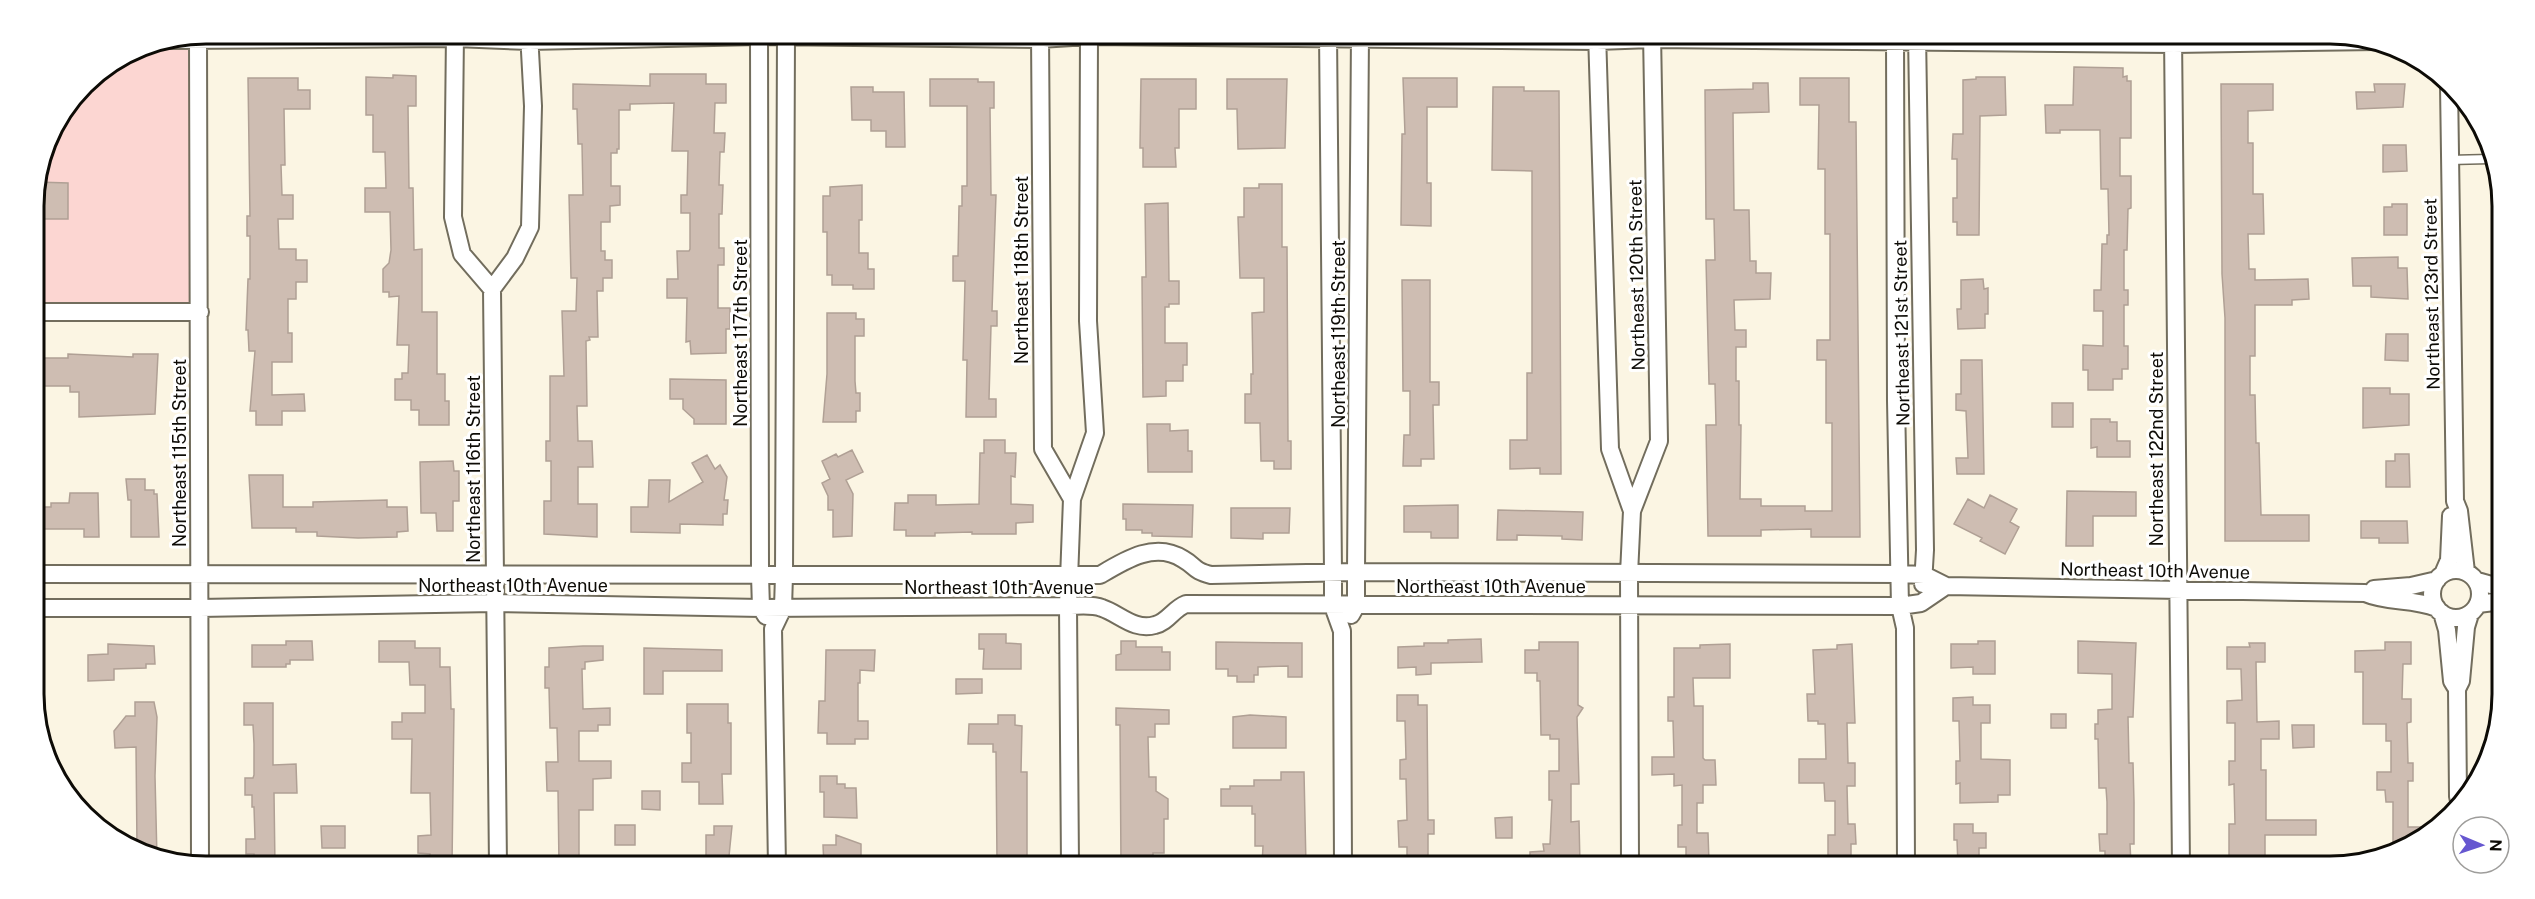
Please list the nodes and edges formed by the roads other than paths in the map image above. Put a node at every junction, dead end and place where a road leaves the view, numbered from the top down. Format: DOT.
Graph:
graph roads {
  1 [pos="200,44"];
  2 [pos="455,44"];
  3 [pos="529,44"];
  4 [pos="759,44"];
  5 [pos="786,44"];
  6 [pos="1040,44"];
  7 [pos="1089,44"];
  8 [pos="1328,44"];
  9 [pos="1360,44"];
  10 [pos="1597,44"];
  11 [pos="1652,44"];
  12 [pos="1895,44"];
  13 [pos="1917,44"];
  14 [pos="2174,44"];
  15 [pos="2449,97"];
  16 [pos="2448,159"];
  17 [pos="2484,159"];
  18 [pos="492,288"];
  19 [pos="44,312"];
  20 [pos="200,312"];
  21 [pos="1072,499"];
  22 [pos="2455,501"];
  23 [pos="1632,510"];
  24 [pos="1333,572"];
  25 [pos="1356,572"];
  26 [pos="200,573"];
  27 [pos="44,574"];
  28 [pos="1629,574"];
  29 [pos="1900,574"];
  30 [pos="760,575"];
  31 [pos="784,575"];
  32 [pos="1069,575"];
  33 [pos="1924,575"];
  34 [pos="494,576"];
  35 [pos="2471,576"];
  36 [pos="2440,577"];
  37 [pos="2492,584"];
  38 [pos="1946,586"];
  39 [pos="2177,592"];
  40 [pos="2365,593"];
  41 [pos="495,603"];
  42 [pos="1921,603"];
  43 [pos="2492,604"];
  44 [pos="1068,606"];
  45 [pos="1333,606"];
  46 [pos="1356,606"];
  47 [pos="1629,606"];
  48 [pos="1900,606"];
  49 [pos="44,608"];
  50 [pos="200,608"];
  51 [pos="761,608"];
  52 [pos="783,608"];
  53 [pos="2474,609"];
  54 [pos="2439,610"];
  55 [pos="1905,628"];
  56 [pos="773,629"];
  57 [pos="1342,631"];
  58 [pos="2457,689"];
  59 [pos="2458,792"];
  60 [pos="200,855"];
  61 [pos="1343,855"];
  62 [pos="1630,855"];
  63 [pos="1906,855"];
  64 [pos="2181,855"];
  65 [pos="498,856"];
  66 [pos="777,856"];
  67 [pos="1070,856"];
  1 -- 20 [label="street, Northeast 115th Street"];
  2 -- 18 [label="street"];
  3 -- 18 [label="street"];
  4 -- 30 [label="street, Northeast 117th Street"];
  5 -- 31 [label="street, Northeast 117th Street"];
  6 -- 21 [label="street, Northeast 118th Street"];
  7 -- 21 [label="street"];
  8 -- 24 [label="street, Northeast 119th Street"];
  9 -- 25 [label="street, Northeast 119th Street"];
  10 -- 23 [label="street, Northeast 120th Street"];
  11 -- 23 [label="street, Northeast 120th Street"];
  12 -- 29 [label="street, Northeast 121st Street"];
  13 -- 33 [label="street, Northeast 121st Street"];
  14 -- 39 [label="street, Northeast 122nd Street"];
  15 -- 16 [label="street, Northeast 123rd Street"];
  16 -- 17 [label="lane"];
  16 -- 22 [label="street, Northeast 123rd Street"];
  18 -- 34 [label="street, Northeast 116th Street"];
  19 -- 20 [label="street"];
  20 -- 26 [label="street, Northeast 115th Street"];
  21 -- 32 [label="street"];
  22 -- 35 [label="street, Northeast 123rd Street"];
  22 -- 36 [label="street, Northeast 123rd Street"];
  23 -- 28 [label="street, Northeast 120th Street"];
  24 -- 25 [label="street, Northeast 10th Avenue"];
  24 -- 32 [label="street, Northeast 10th Avenue"];
  24 -- 45 [label="street, Northeast 119th Street"];
  25 -- 28 [label="street, Northeast 10th Avenue"];
  25 -- 46 [label="street, Northeast 119th Street"];
  26 -- 27 [label="street, Northeast 10th Avenue"];
  26 -- 34 [label="street, Northeast 10th Avenue"];
  26 -- 50 [label="street, Northeast 115th Street"];
  28 -- 29 [label="street, Northeast 10th Avenue"];
  28 -- 47 [label="street, Northeast 120th Street"];
  29 -- 33 [label="street, Northeast 10th Avenue"];
  29 -- 48 [label="street, Northeast 121st Street"];
  30 -- 31 [label="street, Northeast 10th Avenue"];
  30 -- 34 [label="street, Northeast 10th Avenue"];
  30 -- 51 [label="street, Northeast 117th Street"];
  31 -- 32 [label="street, Northeast 10th Avenue"];
  31 -- 52 [label="street, Northeast 117th Street"];
  32 -- 44 [label="street"];
  33 -- 38 [label="street, Northeast 10th Avenue"];
  33 -- 42 [label="street, Northeast 121st Street"];
  34 -- 41 [label="street, Northeast 116th Street"];
  35 -- 36 [label="street"];
  35 -- 37 [label="street"];
  35 -- 53 [label="street"];
  36 -- 40 [label="street, Northeast 10th Avenue"];
  36 -- 54 [label="street"];
  38 -- 39 [label="street, Northeast 10th Avenue"];
  38 -- 42 [label="street, Northeast 10th Avenue"];
  39 -- 40 [label="street, Northeast 10th Avenue"];
  39 -- 64 [label="street, Northeast 122nd Street"];
  40 -- 54 [label="street, Northeast 10th Avenue"];
  41 -- 50 [label="street, Northeast 10th Avenue"];
  41 -- 51 [label="street, Northeast 10th Avenue"];
  41 -- 65 [label="street, Northeast 116th Street"];
  42 -- 48 [label="street, Northeast 10th Avenue"];
  42 -- 55 [label="street, Northeast 121st Street"];
  43 -- 53 [label="street"];
  44 -- 45 [label="street, Northeast 10th Avenue"];
  44 -- 52 [label="street, Northeast 10th Avenue"];
  44 -- 67 [label="street"];
  45 -- 46 [label="street, Northeast 10th Avenue"];
  45 -- 57 [label="street, Northeast 119th Street"];
  46 -- 47 [label="street, Northeast 10th Avenue"];
  46 -- 57 [label="street, Northeast 119th Street"];
  47 -- 48 [label="street, Northeast 10th Avenue"];
  47 -- 62 [label="street, Northeast 120th Street"];
  48 -- 55 [label="street, Northeast 121st Street"];
  49 -- 50 [label="street, Northeast 10th Avenue"];
  50 -- 60 [label="street, Northeast 115th Street"];
  51 -- 52 [label="street, Northeast 10th Avenue"];
  51 -- 56 [label="street, Northeast 117th Street"];
  52 -- 56 [label="street, Northeast 117th Street"];
  53 -- 54 [label="street"];
  53 -- 58 [label="street"];
  54 -- 58 [label="street"];
  55 -- 63 [label="street, Northeast 121st Street"];
  56 -- 66 [label="street, Northeast 117th Street"];
  57 -- 61 [label="street, Northeast 119th Street"];
  58 -- 59 [label="street"];
}
